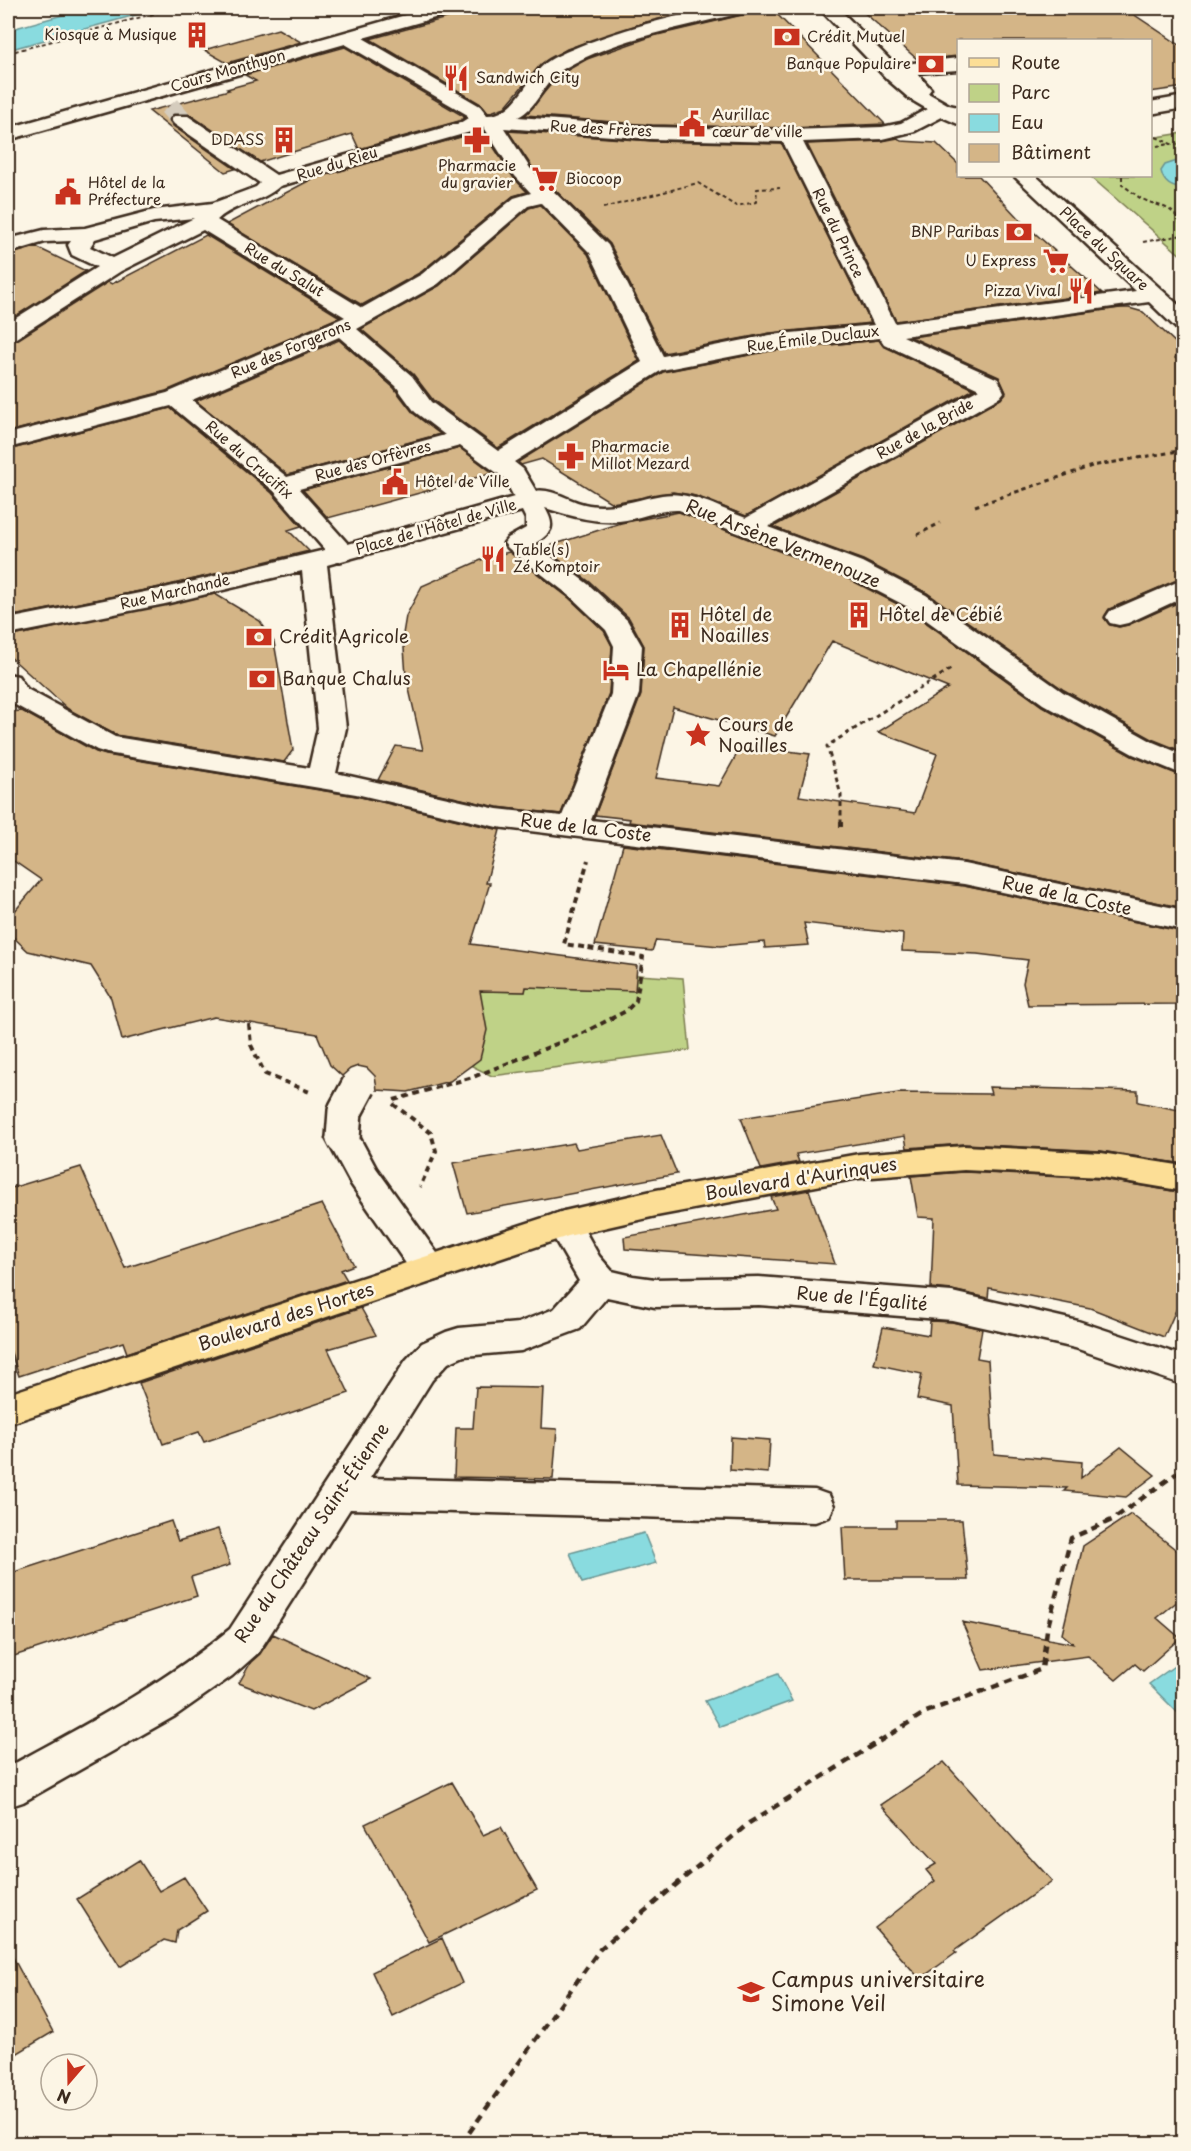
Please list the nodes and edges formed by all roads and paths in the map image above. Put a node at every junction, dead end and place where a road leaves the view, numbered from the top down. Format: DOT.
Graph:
graph roads {
  1 [pos="175,8"];
  2 [pos="448,8"];
  3 [pos="738,8"];
  4 [pos="828,8"];
  5 [pos="347,37"];
  6 [pos="8,53"];
  7 [pos="957,64"];
  8 [pos="1184,102"];
  9 [pos="170,105"];
  10 [pos="1152,108"];
  11 [pos="954,111"];
  12 [pos="484,122"];
  13 [pos="8,134"];
  14 [pos="1152,135"];
  15 [pos="790,136"];
  16 [pos="1171,144"];
  17 [pos="1184,144"];
  18 [pos="1152,147"];
  19 [pos="1025,177"];
  20 [pos="1122,177"];
  21 [pos="273,182"];
  22 [pos="816,187"];
  23 [pos="544,196"];
  24 [pos="211,215"];
  25 [pos="564,216"];
  26 [pos="1184,232"];
  27 [pos="87,234"];
  28 [pos="8,246"];
  29 [pos="113,266"];
  30 [pos="1154,295"];
  31 [pos="353,323"];
  32 [pos="1184,323"];
  33 [pos="886,331"];
  34 [pos="8,333"];
  35 [pos="655,364"];
  36 [pos="176,398"];
  37 [pos="464,436"];
  38 [pos="8,441"];
  39 [pos="1184,450"];
  40 [pos="498,461"];
  41 [pos="283,486"];
  42 [pos="530,501"];
  43 [pos="975,506"];
  44 [pos="621,513"];
  45 [pos="940,523"];
  46 [pos="747,528"];
  47 [pos="917,535"];
  48 [pos="342,554"];
  49 [pos="312,560"];
  50 [pos="1184,587"];
  51 [pos="1119,617"];
  52 [pos="8,627"];
  53 [pos="982,649"];
  54 [pos="8,682"];
  55 [pos="1184,766"];
  56 [pos="319,779"];
  57 [pos="573,827"];
  58 [pos="841,858"];
  59 [pos="580,888"];
  60 [pos="1184,920"];
  61 [pos="249,1024"];
  62 [pos="359,1085"];
  63 [pos="314,1094"];
  64 [pos="1184,1179"];
  65 [pos="418,1197"];
  66 [pos="564,1224"];
  67 [pos="429,1269"];
  68 [pos="600,1281"];
  69 [pos="1184,1371"];
  70 [pos="8,1410"];
  71 [pos="1184,1468"];
  72 [pos="340,1493"];
  73 [pos="815,1506"];
  74 [pos="8,1788"];
  75 [pos="461,2144"];
  1 -- 6 [label="path"];
  2 -- 5 [label="street, Cours Monthyon"];
  3 -- 12 [label="street, Rue du Rieu"];
  4 -- 11 [label="street"];
  5 -- 9 [label="street, Cours Monthyon"];
  5 -- 12 [label="street"];
  7 -- 11 [label="street"];
  8 -- 10 [label="street"];
  9 -- 13 [label="street, Cours Monthyon"];
  9 -- 21 [label="street"];
  11 -- 15 [label="street, Rue des Frères"];
  12 -- 15 [label="street, Rue des Frères"];
  12 -- 21 [label="street, Rue du Rieu"];
  12 -- 23 [label="street"];
  14 -- 16 [label="path"];
  15 -- 22 [label="street, Rue du Prince"];
  16 -- 17 [label="path"];
  16 -- 18 [label="path"];
  19 -- 30 [label="street, Place du Square"];
  20 -- 26 [label="path"];
  21 -- 24 [label="street, Rue du Rieu"];
  22 -- 25 [label="path"];
  22 -- 33 [label="street, Rue du Prince"];
  23 -- 25 [label="street"];
  23 -- 31 [label="street, Rue des Forgerons"];
  24 -- 27 [label="street"];
  24 -- 29 [label="street"];
  24 -- 31 [label="street, Rue du Salut"];
  25 -- 35 [label="street"];
  27 -- 28 [label="street"];
  27 -- 29 [label="street"];
  29 -- 34 [label="street"];
  30 -- 32 [label="street, Place du Square"];
  30 -- 33 [label="street, Rue Émile Duclaux"];
  31 -- 36 [label="street, Rue des Forgerons"];
  31 -- 37 [label="street, Rue du Salut"];
  33 -- 35 [label="street, Rue Émile Duclaux"];
  33 -- 46 [label="street, Rue de la Bride"];
  35 -- 40 [label="street, Rue Émile Duclaux"];
  36 -- 38 [label="street, Rue des Forgerons"];
  36 -- 41 [label="street, Rue du Crucifix"];
  37 -- 40 [label="street, Place de l'Hôtel de Ville"];
  37 -- 41 [label="street, Rue des Orfèvres"];
  39 -- 43 [label="path"];
  40 -- 42 [label="street, Place de l'Hôtel de Ville"];
  41 -- 48 [label="street, Rue du Crucifix"];
  42 -- 44 [label="street, Place de l'Hôtel de Ville"];
  42 -- 48 [label="street, Place de l'Hôtel de Ville"];
  42 -- 57 [label="street"];
  44 -- 46 [label="street, Rue Arsène Vermenouze"];
  45 -- 47 [label="path"];
  46 -- 53 [label="street, Rue Arsène Vermenouze"];
  48 -- 49 [label="street, Rue Marchande"];
  49 -- 52 [label="street, Rue Marchande"];
  49 -- 56 [label="street"];
  50 -- 51 [label="street"];
  53 -- 55 [label="street, Rue Arsène Vermenouze"];
  53 -- 58 [label="path"];
  54 -- 56 [label="street, Rue de la Coste"];
  56 -- 57 [label="street, Rue de la Coste"];
  57 -- 58 [label="street, Rue de la Coste"];
  58 -- 60 [label="street, Rue de la Coste"];
  59 -- 65 [label="path"];
  61 -- 63 [label="path"];
  62 -- 67 [label="street, bridge"];
  64 -- 66 [label="main road, Boulevard d'Aurinques"];
  66 -- 67 [label="main road, Boulevard des Hortes"];
  66 -- 68 [label="street"];
  67 -- 70 [label="main road, Boulevard des Hortes"];
  68 -- 69 [label="street, Rue de l'Égalité"];
  68 -- 72 [label="street, Rue du Château Saint-Étienne"];
  71 -- 75 [label="path"];
  72 -- 73 [label="street"];
  72 -- 74 [label="street, Rue du Château Saint-Étienne"];
}
